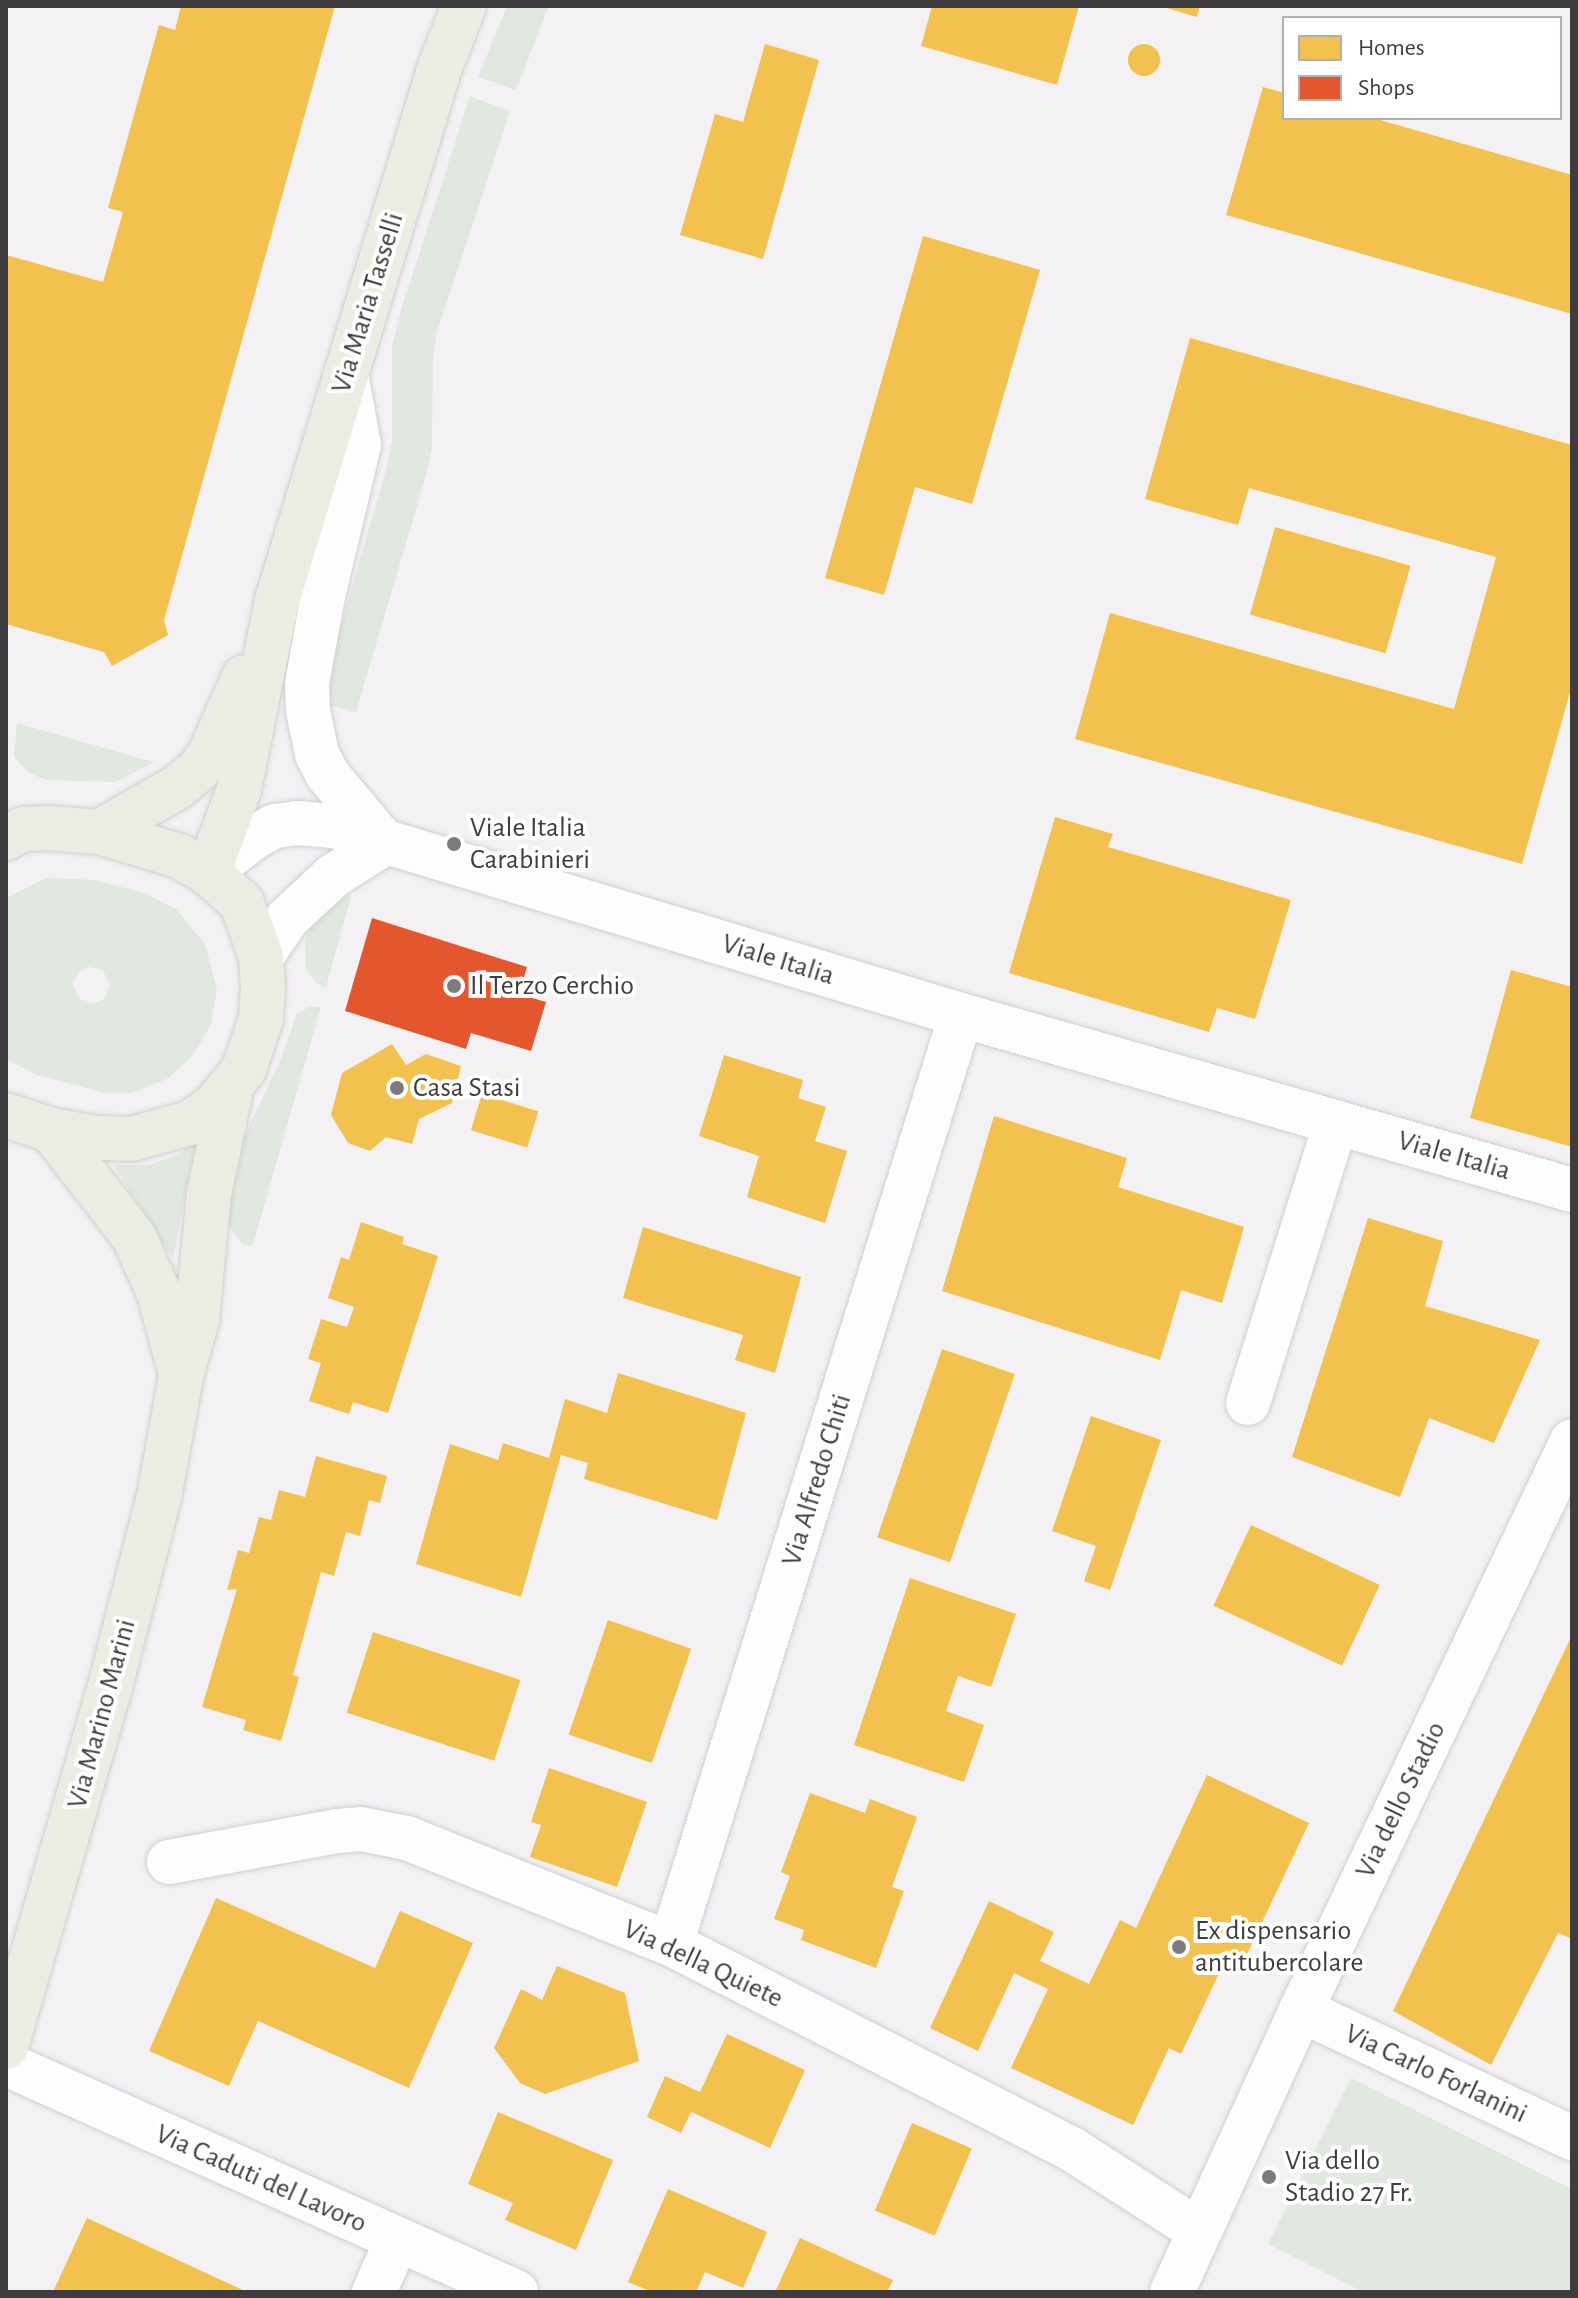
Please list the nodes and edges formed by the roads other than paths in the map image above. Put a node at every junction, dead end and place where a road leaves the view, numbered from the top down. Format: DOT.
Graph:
graph roads {
  1 [pos="464,6"];
  2 [pos="346,374"];
  3 [pos="277,601"];
  4 [pos="12,830"];
  5 [pos="99,832"];
  6 [pos="385,843"];
  7 [pos="208,873"];
  8 [pos="261,957"];
  9 [pos="961,1015"];
  10 [pos="231,1090"];
  11 [pos="6,1115"];
  12 [pos="1336,1123"];
  13 [pos="51,1130"];
  14 [pos="1572,1190"];
  15 [pos="181,1376"];
  16 [pos="1248,1403"];
  17 [pos="1572,1441"];
  18 [pos="169,1862"];
  19 [pos="671,1944"];
  20 [pos="1301,2010"];
  21 [pos="6,2047"];
  22 [pos="6,2064"];
  23 [pos="1572,2138"];
  24 [pos="1199,2231"];
  25 [pos="397,2240"];
  26 [pos="374,2292"];
  27 [pos="516,2292"];
  28 [pos="1172,2292"];
  1 -- 2 [label="main road, Via Maria Tasselli"];
  2 -- 3 [label="main road, Via Maria Tasselli"];
  2 -- 6 [label="street"];
  3 -- 5 [label="main road, Via Maria Tasselli"];
  3 -- 7 [label="main road, Via Maria Tasselli"];
  4 -- 5 [label="main road"];
  5 -- 7 [label="main road"];
  6 -- 7 [label="street, Viale Italia"];
  6 -- 8 [label="street"];
  6 -- 9 [label="street, Viale Italia"];
  7 -- 8 [label="main road"];
  8 -- 10 [label="main road"];
  9 -- 12 [label="street, Viale Italia"];
  9 -- 19 [label="street, Via Alfredo Chiti"];
  10 -- 13 [label="main road"];
  10 -- 15 [label="main road, Via Marino Marini"];
  11 -- 13 [label="main road"];
  12 -- 14 [label="street, Viale Italia"];
  12 -- 16 [label="street"];
  13 -- 15 [label="main road, Via Marino Marini"];
  15 -- 21 [label="main road, Via Marino Marini"];
  17 -- 20 [label="street, Via dello Stadio"];
  18 -- 19 [label="street, Via della Quiete"];
  19 -- 24 [label="street, Via della Quiete"];
  20 -- 23 [label="street, Via Carlo Forlanini"];
  20 -- 24 [label="street, Via dello Stadio"];
  22 -- 25 [label="street, Via Caduti del Lavoro"];
  24 -- 28 [label="street, Via dello Stadio"];
  25 -- 26 [label="street"];
  25 -- 27 [label="street, Via Caduti del Lavoro"];
}
